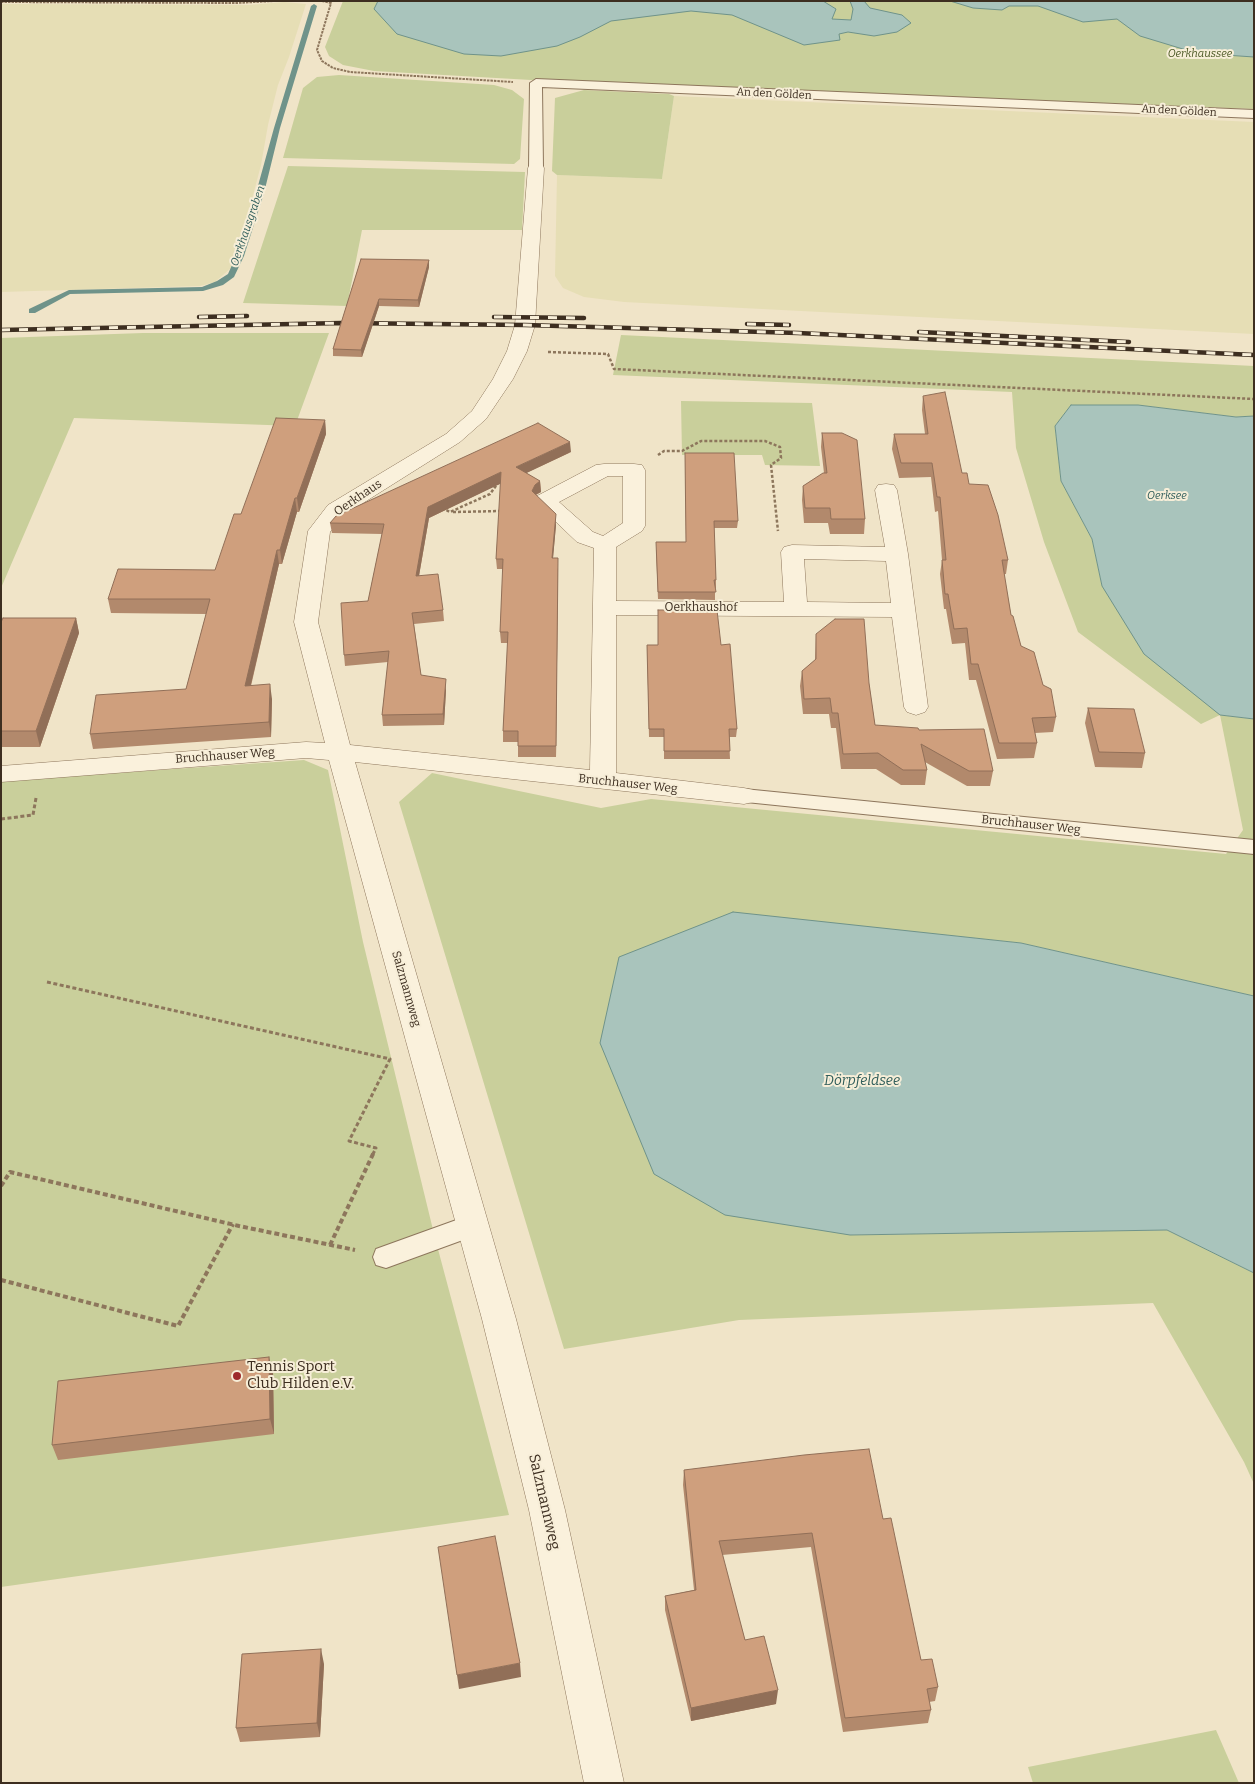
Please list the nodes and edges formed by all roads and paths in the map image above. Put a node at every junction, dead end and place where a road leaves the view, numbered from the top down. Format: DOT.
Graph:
graph roads {
  1 [pos="274,1"];
  2 [pos="322,1"];
  3 [pos="1,2"];
  4 [pos="536,83"];
  5 [pos="1254,114"];
  6 [pos="536,168"];
  7 [pos="546,352"];
  8 [pos="1254,399"];
  9 [pos="634,470"];
  10 [pos="492,477"];
  11 [pos="886,490"];
  12 [pos="440,506"];
  13 [pos="503,511"];
  14 [pos="450,512"];
  15 [pos="605,544"];
  16 [pos="792,552"];
  17 [pos="897,554"];
  18 [pos="606,608"];
  19 [pos="796,609"];
  20 [pos="904,610"];
  21 [pos="916,706"];
  22 [pos="340,754"];
  23 [pos="41,770"];
  24 [pos="1,774"];
  25 [pos="603,781"];
  26 [pos="744,796"];
  27 [pos="1,819"];
  28 [pos="1254,847"];
  29 [pos="47,982"];
  30 [pos="1,1186"];
  31 [pos="233,1224"];
  32 [pos="472,1224"];
  33 [pos="330,1245"];
  34 [pos="386,1257"];
  35 [pos="1,1280"];
  36 [pos="604,1783"];
  1 -- 3 [label="path"];
  2 -- 4 [label="path"];
  4 -- 5 [label="lane, An den Gölden"];
  4 -- 6 [label="lane"];
  6 -- 22 [label="street, Oerkhaus"];
  7 -- 8 [label="path"];
  9 -- 15 [label="street"];
  9 -- 15 [label="street"];
  9 -- 16 [label="path"];
  10 -- 14 [label="path"];
  11 -- 17 [label="street"];
  12 -- 14 [label="path"];
  13 -- 14 [label="path"];
  15 -- 18 [label="street"];
  16 -- 17 [label="street"];
  16 -- 19 [label="street"];
  17 -- 20 [label="street"];
  18 -- 19 [label="street, Oerkhaushof"];
  18 -- 25 [label="street"];
  19 -- 20 [label="street, Oerkhaushof"];
  20 -- 21 [label="street"];
  22 -- 23 [label="street, Bruchhauser Weg"];
  22 -- 25 [label="street, Bruchhauser Weg"];
  22 -- 32 [label="street, Salzmannweg"];
  23 -- 24 [label="street, Bruchhauser Weg"];
  23 -- 27 [label="path"];
  25 -- 26 [label="street, Bruchhauser Weg"];
  26 -- 28 [label="lane, Bruchhauser Weg"];
  29 -- 33 [label="path"];
  30 -- 31 [label="path"];
  31 -- 33 [label="path"];
  31 -- 35 [label="path"];
  32 -- 34 [label="lane"];
  32 -- 36 [label="street, Salzmannweg"];
  33 -- 34 [label="path"];
}
